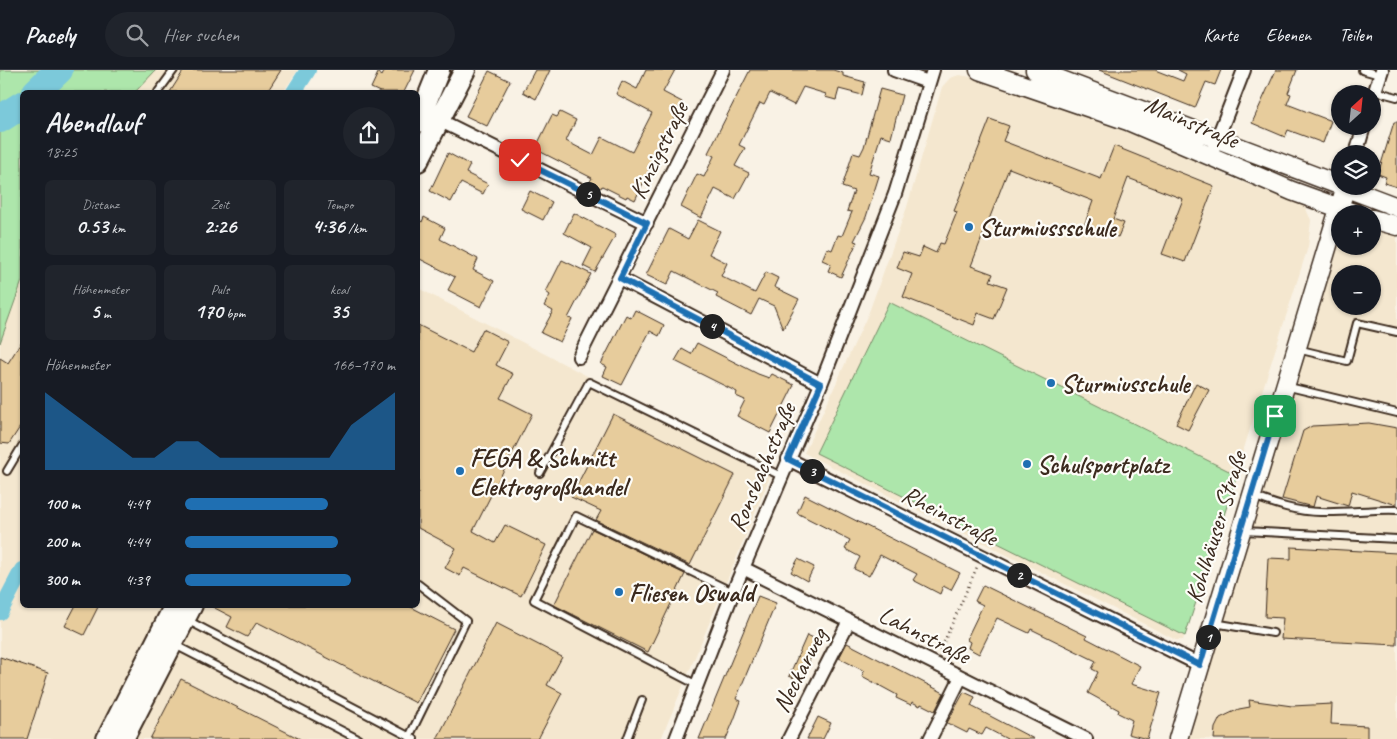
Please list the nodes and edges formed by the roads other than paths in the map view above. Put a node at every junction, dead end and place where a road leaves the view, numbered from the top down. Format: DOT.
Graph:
graph roads {
  1 [pos="174,70"];
  2 [pos="439,70"];
  3 [pos="465,70"];
  4 [pos="723,70"];
  5 [pos="894,70"];
  6 [pos="979,70"];
  7 [pos="1035,70"];
  8 [pos="1244,70"];
  9 [pos="1362,70"];
  10 [pos="1381,72"];
  11 [pos="930,76"];
  12 [pos="1377,85"];
  13 [pos="159,90"];
  14 [pos="1381,96"];
  15 [pos="1397,97"];
  16 [pos="420,117"];
  17 [pos="439,120"];
  18 [pos="1213,148"];
  19 [pos="420,157"];
  20 [pos="1331,184"];
  21 [pos="1364,195"];
  22 [pos="1333,205"];
  23 [pos="1397,207"];
  24 [pos="1381,222"];
  25 [pos="647,223"];
  26 [pos="1397,226"];
  27 [pos="1331,234"];
  28 [pos="620,278"];
  29 [pos="1397,332"];
  30 [pos="1296,348"];
  31 [pos="579,358"];
  32 [pos="821,384"];
  33 [pos="1284,386"];
  34 [pos="1397,413"];
  35 [pos="20,449"];
  36 [pos="788,459"];
  37 [pos="7,471"];
  38 [pos="540,473"];
  39 [pos="781,476"];
  40 [pos="1251,495"];
  41 [pos="1397,510"];
  42 [pos="1240,531"];
  43 [pos="1397,539"];
  44 [pos="743,568"];
  45 [pos="420,586"];
  46 [pos="733,592"];
  47 [pos="181,610"];
  48 [pos="849,621"];
  49 [pos="1212,623"];
  50 [pos="1273,632"];
  51 [pos="165,640"];
  52 [pos="1200,665"];
  53 [pos="961,677"];
  54 [pos="697,685"];
  55 [pos="642,700"];
  56 [pos="1070,736"];
  57 [pos="412,738"];
  58 [pos="107,739"];
  59 [pos="123,739"];
  60 [pos="358,739"];
  61 [pos="627,739"];
  62 [pos="676,739"];
  63 [pos="789,739"];
  64 [pos="930,739"];
  65 [pos="1086,739"];
  66 [pos="1178,739"];
  1 -- 13 [label="lane"];
  2 -- 16 [label="main road"];
  3 -- 17 [label="main road"];
  4 -- 25 [label="street, Kinzigstraße"];
  5 -- 11 [label="street"];
  6 -- 18 [label="main road, Mainstraße"];
  7 -- 18 [label="main road, Mainstraße"];
  8 -- 18 [label="street"];
  9 -- 10 [label="lane"];
  10 -- 12 [label="street"];
  11 -- 32 [label="street, Ronsbachstraße"];
  14 -- 15 [label="lane"];
  17 -- 19 [label="main road"];
  17 -- 25 [label="street"];
  18 -- 20 [label="main road, Mainstraße"];
  18 -- 22 [label="main road, Mainstraße"];
  21 -- 23 [label="main road, Mainstraße"];
  24 -- 26 [label="main road"];
  25 -- 28 [label="street, Kinzigstraße"];
  27 -- 30 [label="main road, Kohlhäuser Straße"];
  28 -- 31 [label="street, Kinzigstraße"];
  28 -- 32 [label="street"];
  29 -- 30 [label="lane"];
  30 -- 33 [label="main road, Kohlhäuser Straße"];
  32 -- 36 [label="street, Ronsbachstraße"];
  33 -- 34 [label="lane"];
  33 -- 40 [label="main road, Kohlhäuser Straße"];
  35 -- 37 [label="lane"];
  36 -- 39 [label="street, Ronsbachstraße"];
  36 -- 52 [label="street, Rheinstraße"];
  38 -- 39 [label="lane"];
  39 -- 44 [label="street, Ronsbachstraße"];
  40 -- 41 [label="lane"];
  40 -- 42 [label="main road, Kohlhäuser Straße"];
  42 -- 43 [label="lane"];
  42 -- 49 [label="main road, Kohlhäuser Straße"];
  44 -- 46 [label="street, Ronsbachstraße"];
  44 -- 48 [label="street, Lahnstraße"];
  45 -- 57 [label="lane"];
  46 -- 54 [label="street, Ronsbachstraße"];
  46 -- 54 [label="lane"];
  47 -- 51 [label="main road"];
  47 -- 57 [label="lane"];
  48 -- 53 [label="street, Lahnstraße"];
  48 -- 63 [label="street, Neckarweg"];
  49 -- 50 [label="lane"];
  49 -- 52 [label="main road, Kohlhäuser Straße"];
  51 -- 58 [label="main road"];
  51 -- 59 [label="main road"];
  51 -- 60 [label="lane"];
  52 -- 66 [label="main road, Kohlhäuser Straße"];
  53 -- 56 [label="street, Lahnstraße"];
  53 -- 64 [label="street"];
  54 -- 62 [label="street, Ronsbachstraße"];
  55 -- 61 [label="lane"];
  56 -- 65 [label="street, Lahnstraße"];
}
